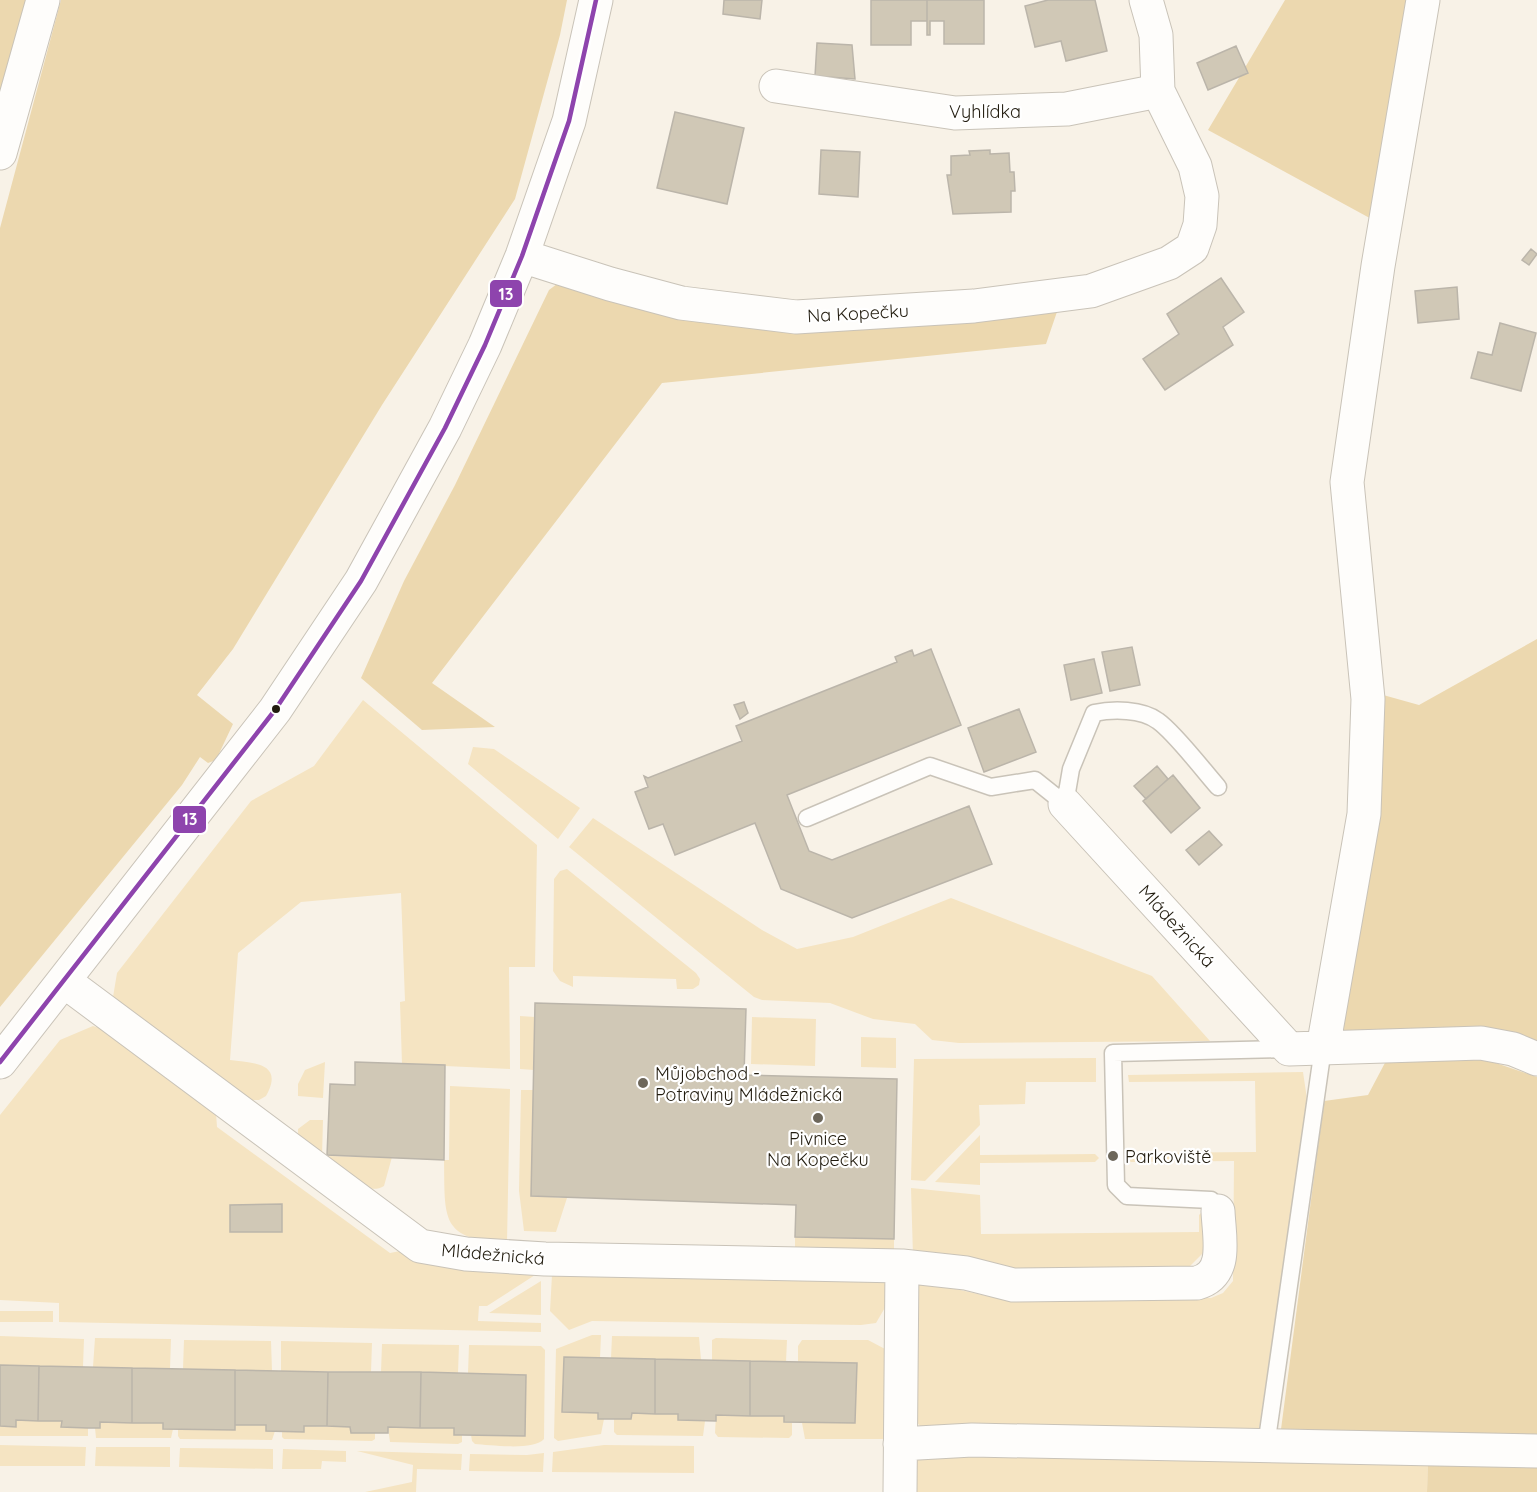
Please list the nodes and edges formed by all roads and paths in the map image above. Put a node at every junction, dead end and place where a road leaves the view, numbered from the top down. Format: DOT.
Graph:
graph roads {
  1 [pos="43,0"];
  2 [pos="596,0"];
  3 [pos="1146,0"];
  4 [pos="1423,0"];
  5 [pos="776,86"];
  6 [pos="1158,91"];
  7 [pos="0,153"];
  8 [pos="522,256"];
  9 [pos="1218,787"];
  10 [pos="1065,804"];
  11 [pos="807,818"];
  12 [pos="64,981"];
  13 [pos="1323,1048"];
  14 [pos="1288,1049"];
  15 [pos="1537,1059"];
  16 [pos="0,1062"];
  17 [pos="1218,1211"];
  18 [pos="902,1266"];
  19 [pos="900,1444"];
  20 [pos="1266,1446"];
  21 [pos="1537,1451"];
  22 [pos="900,1492"];
  1 -- 7 [label="street"];
  2 -- 8 [label="street"];
  3 -- 6 [label="street"];
  4 -- 13 [label="street"];
  5 -- 6 [label="street, Vyhlídka"];
  6 -- 8 [label="street, Na Kopečku"];
  8 -- 12 [label="street"];
  9 -- 10 [label="lane"];
  10 -- 11 [label="lane"];
  10 -- 14 [label="street, Mládežnická"];
  12 -- 16 [label="street"];
  12 -- 18 [label="street, Mládežnická"];
  13 -- 14 [label="street"];
  13 -- 15 [label="street"];
  13 -- 20 [label="lane"];
  14 -- 17 [label="lane"];
  17 -- 18 [label="street, Mládežnická"];
  18 -- 19 [label="street"];
  19 -- 20 [label="street"];
  19 -- 22 [label="street"];
  20 -- 21 [label="street"];
}
